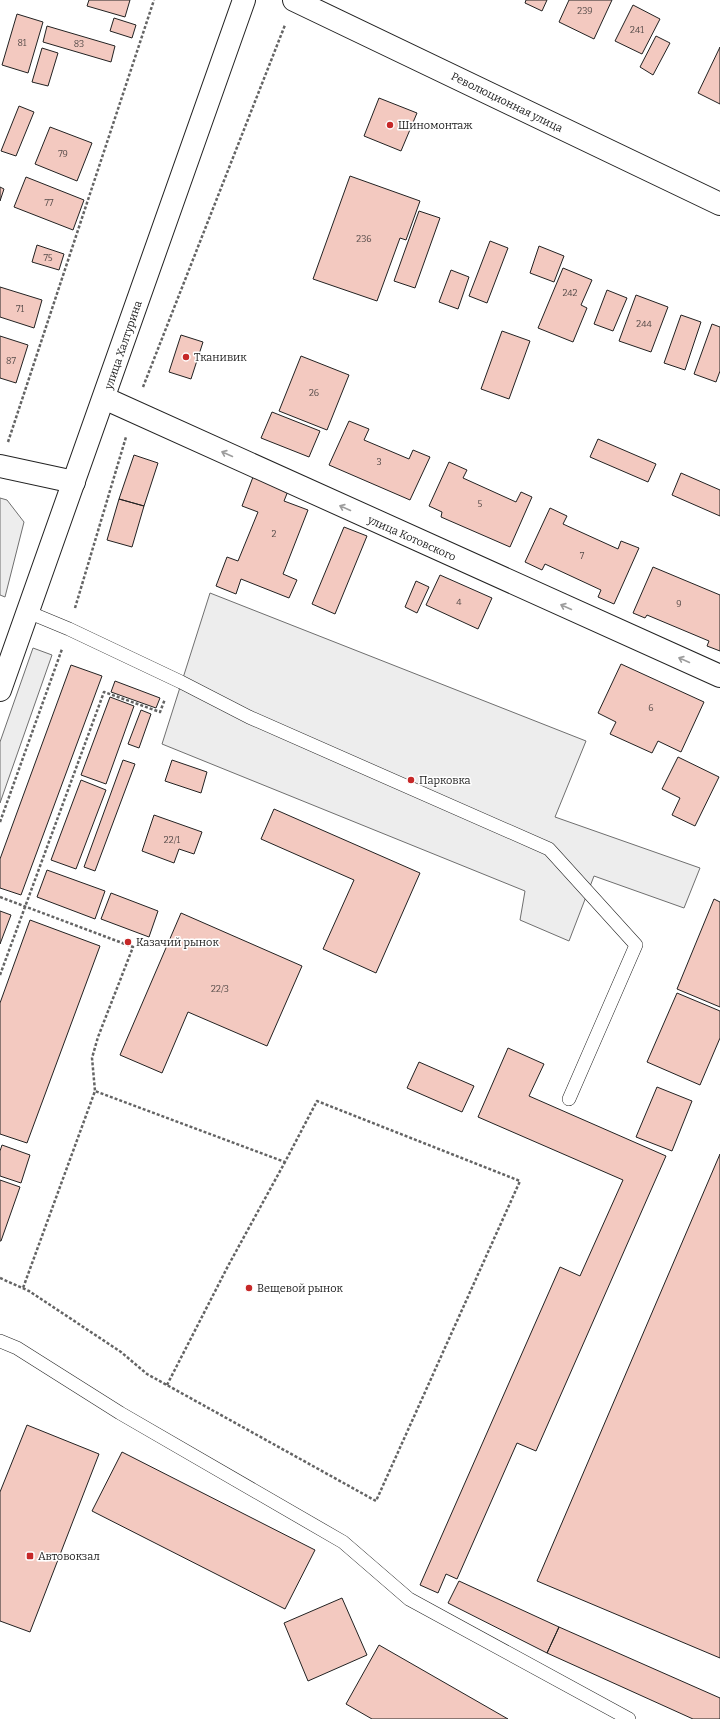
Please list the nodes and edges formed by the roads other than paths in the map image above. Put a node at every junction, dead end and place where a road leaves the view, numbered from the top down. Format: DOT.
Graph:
graph roads {
  1 [pos="244,0"];
  2 [pos="294,0"];
  3 [pos="720,204"];
  4 [pos="104,398"];
  5 [pos="0,466"];
  6 [pos="74,482"];
  7 [pos="28,612"];
  8 [pos="720,676"];
  9 [pos="0,690"];
  10 [pos="569,1099"];
  11 [pos="0,1341"];
  12 [pos="629,1719"];
  1 -- 4 [label="street, улица Халтурина"];
  2 -- 3 [label="street, Революционная улица"];
  4 -- 6 [label="street, улица Халтурина"];
  8 -- 4 [label="street, улица Котовского, one-way"];
  5 -- 6 [label="street"];
  6 -- 7 [label="street, улица Халтурина"];
  7 -- 9 [label="street, улица Халтурина"];
  7 -- 10 [label="lane"];
  11 -- 12 [label="lane"];
}
